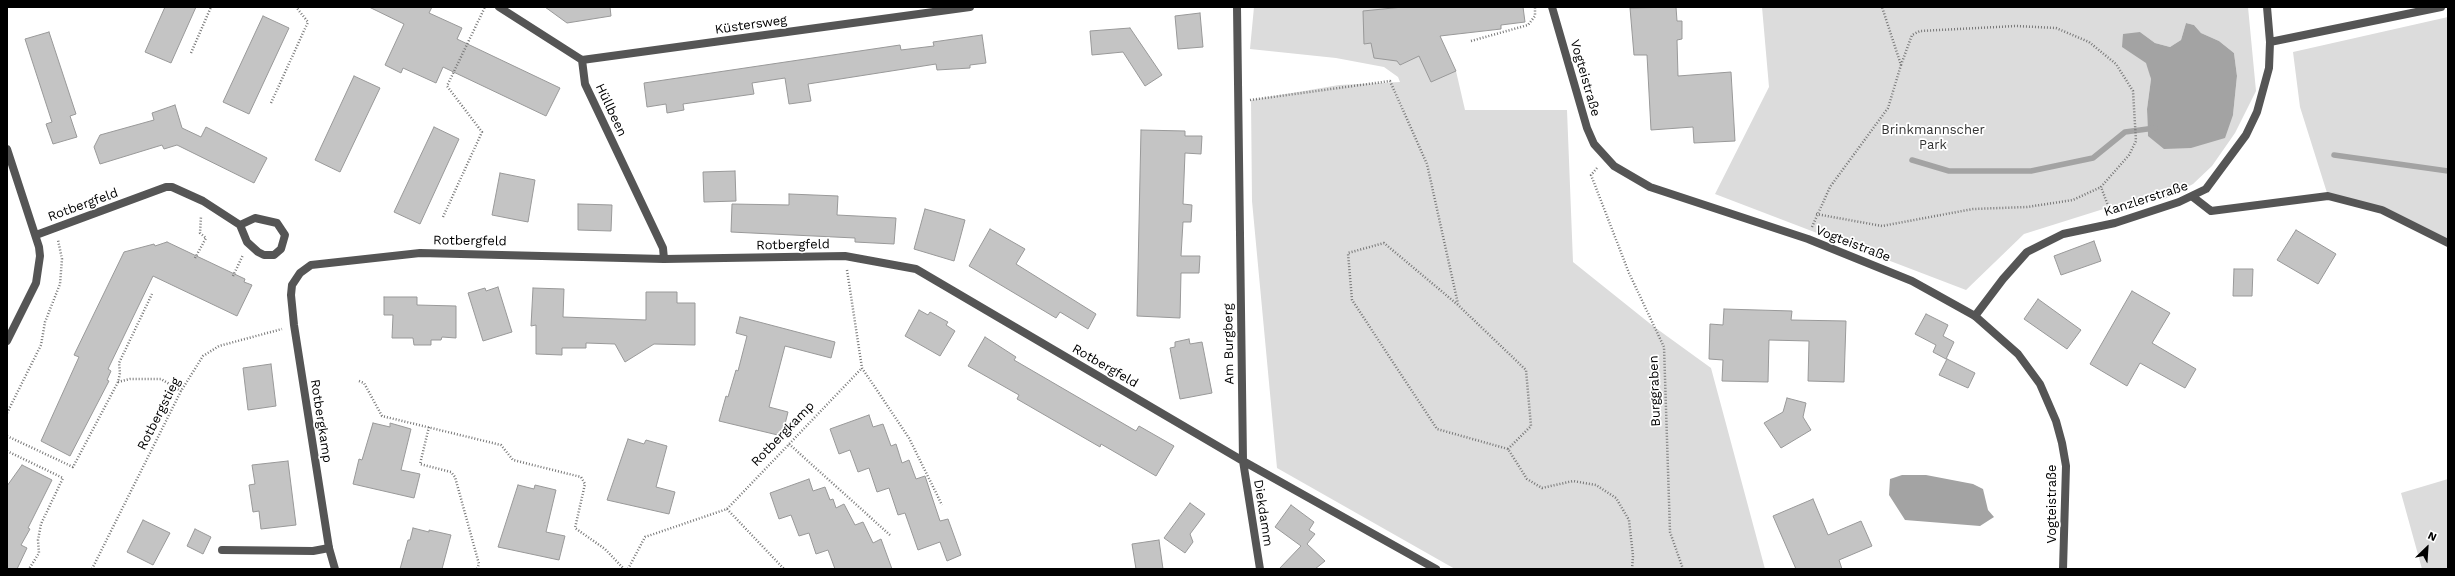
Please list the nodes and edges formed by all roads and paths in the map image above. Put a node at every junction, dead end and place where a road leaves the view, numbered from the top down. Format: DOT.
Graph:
graph roads {
  1 [pos="212,7"];
  2 [pos="296,7"];
  3 [pos="485,7"];
  4 [pos="499,7"];
  5 [pos="970,7"];
  6 [pos="1237,7"];
  7 [pos="1535,7"];
  8 [pos="1552,7"];
  9 [pos="1882,7"];
  10 [pos="2267,7"];
  11 [pos="2441,7"];
  12 [pos="1471,40"];
  13 [pos="2270,42"];
  14 [pos="191,53"];
  15 [pos="582,60"];
  16 [pos="1901,65"];
  17 [pos="1237,102"];
  18 [pos="271,103"];
  19 [pos="7,149"];
  20 [pos="1604,158"];
  21 [pos="2101,187"];
  22 [pos="2193,197"];
  23 [pos="203,201"];
  24 [pos="1816,214"];
  25 [pos="443,217"];
  26 [pos="2115,223"];
  27 [pos="240,224"];
  28 [pos="55,228"];
  29 [pos="36,235"];
  30 [pos="1808,239"];
  31 [pos="2448,243"];
  32 [pos="251,248"];
  33 [pos="845,256"];
  34 [pos="196,258"];
  35 [pos="664,259"];
  36 [pos="233,276"];
  37 [pos="297,277"];
  38 [pos="152,294"];
  39 [pos="1458,304"];
  40 [pos="1975,316"];
  41 [pos="294,325"];
  42 [pos="7,341"];
  43 [pos="862,368"];
  44 [pos="359,380"];
  45 [pos="118,382"];
  46 [pos="181,391"];
  47 [pos="7,413"];
  48 [pos="429,427"];
  49 [pos="7,436"];
  50 [pos="789,444"];
  51 [pos="1508,449"];
  52 [pos="7,451"];
  53 [pos="1243,460"];
  54 [pos="942,505"];
  55 [pos="727,509"];
  56 [pos="890,535"];
  57 [pos="329,548"];
  58 [pos="222,550"];
  59 [pos="29,569"];
  60 [pos="92,569"];
  61 [pos="335,569"];
  62 [pos="477,569"];
  63 [pos="624,569"];
  64 [pos="628,569"];
  65 [pos="784,569"];
  66 [pos="1260,569"];
  67 [pos="1436,569"];
  68 [pos="1632,569"];
  69 [pos="1683,569"];
  70 [pos="2063,569"];
  1 -- 14 [label="path"];
  2 -- 18 [label="path"];
  3 -- 25 [label="path"];
  4 -- 15 [label="street"];
  5 -- 15 [label="street, Küstersweg"];
  6 -- 17 [label="street, Am Burgberg"];
  7 -- 12 [label="path"];
  8 -- 20 [label="street, Vogteistraße"];
  9 -- 16 [label="path"];
  10 -- 13 [label="street, Kanzlerstraße"];
  11 -- 13 [label="street"];
  13 -- 22 [label="street, Kanzlerstraße"];
  15 -- 35 [label="street, Hüllbeen"];
  16 -- 21 [label="path"];
  16 -- 24 [label="path"];
  17 -- 39 [label="path"];
  17 -- 53 [label="street, Am Burgberg"];
  19 -- 29 [label="street"];
  20 -- 30 [label="street, Vogteistraße"];
  20 -- 69 [label="path, Burggraben"];
  21 -- 24 [label="path"];
  21 -- 26 [label="path"];
  22 -- 26 [label="street, Kanzlerstraße"];
  22 -- 31 [label="street"];
  23 -- 27 [label="street, Rotbergfeld"];
  23 -- 28 [label="street, Rotbergfeld"];
  23 -- 34 [label="path"];
  24 -- 30 [label="path"];
  26 -- 40 [label="street, Kanzlerstraße"];
  27 -- 32 [label="street"];
  27 -- 32 [label="street"];
  28 -- 29 [label="street, Rotbergfeld"];
  28 -- 47 [label="path"];
  29 -- 42 [label="street, Rotbergfeld"];
  30 -- 40 [label="street, Vogteistraße"];
  32 -- 36 [label="path"];
  33 -- 35 [label="street, Rotbergfeld"];
  33 -- 43 [label="path"];
  33 -- 53 [label="street, Rotbergfeld"];
  35 -- 37 [label="street, Rotbergfeld"];
  37 -- 41 [label="street, Rotbergkamp"];
  38 -- 45 [label="path"];
  39 -- 51 [label="path"];
  39 -- 51 [label="path"];
  40 -- 70 [label="street, Vogteistraße"];
  41 -- 46 [label="path, Rotbergstieg"];
  41 -- 57 [label="street, Rotbergkamp"];
  43 -- 50 [label="path, Rotbergkamp"];
  43 -- 54 [label="path"];
  44 -- 48 [label="path"];
  45 -- 46 [label="path"];
  45 -- 49 [label="path"];
  46 -- 60 [label="path, Rotbergstieg"];
  48 -- 62 [label="path"];
  48 -- 63 [label="path"];
  50 -- 55 [label="path, Rotbergkamp"];
  50 -- 56 [label="path"];
  51 -- 68 [label="path"];
  52 -- 59 [label="path"];
  53 -- 66 [label="street, Diekdamm"];
  53 -- 67 [label="street"];
  55 -- 64 [label="path, Rotbergkamp"];
  55 -- 65 [label="path"];
  57 -- 58 [label="street"];
  57 -- 61 [label="street, Rotbergkamp"];
}
